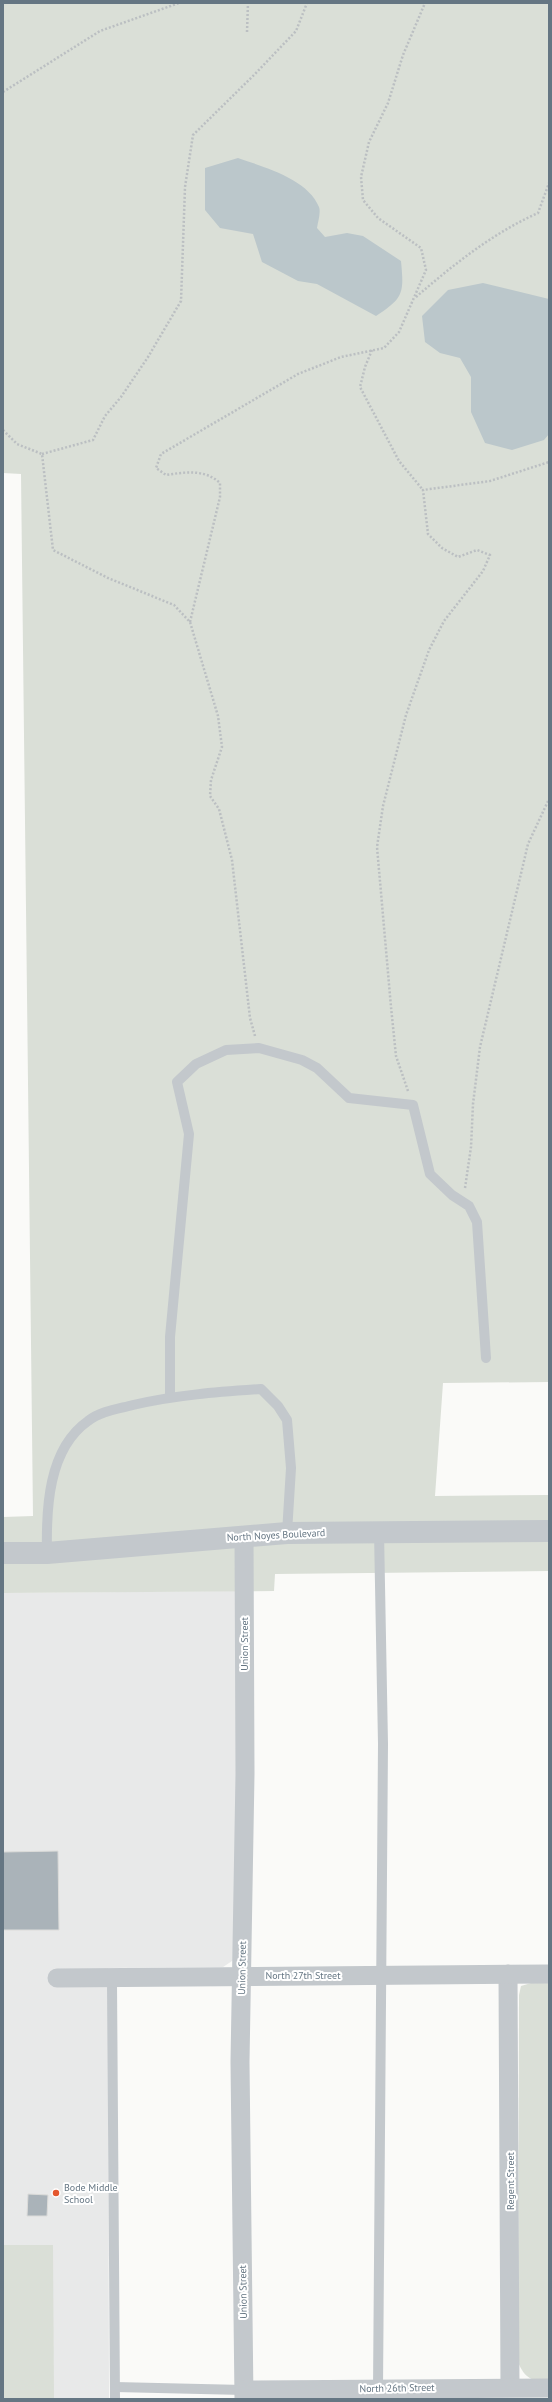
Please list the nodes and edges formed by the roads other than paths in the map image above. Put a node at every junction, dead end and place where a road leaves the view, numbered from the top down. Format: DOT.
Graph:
graph roads {
  1 [pos="486,1358"];
  2 [pos="170,1397"];
  3 [pos="549,1531"];
  4 [pos="379,1532"];
  5 [pos="286,1533"];
  6 [pos="244,1536"];
  7 [pos="3,1553"];
  8 [pos="47,1553"];
  9 [pos="508,1974"];
  10 [pos="549,1974"];
  11 [pos="242,1975"];
  12 [pos="380,1975"];
  13 [pos="115,1976"];
  14 [pos="57,1978"];
  15 [pos="115,2387"];
  16 [pos="510,2387"];
  17 [pos="378,2388"];
  18 [pos="549,2388"];
  19 [pos="244,2394"];
  20 [pos="115,2399"];
  1 -- 2 [label="lane"];
  2 -- 5 [label="lane"];
  2 -- 8 [label="lane"];
  3 -- 4 [label="street, North Noyes Boulevard"];
  4 -- 5 [label="street, North Noyes Boulevard"];
  4 -- 12 [label="lane"];
  5 -- 6 [label="street, North Noyes Boulevard"];
  6 -- 8 [label="street, North Noyes Boulevard"];
  6 -- 11 [label="street, Union Street"];
  7 -- 8 [label="street, North Noyes Boulevard"];
  9 -- 10 [label="street, North 27th Street"];
  9 -- 12 [label="street, North 27th Street"];
  9 -- 16 [label="street, Regent Street"];
  11 -- 12 [label="street, North 27th Street"];
  11 -- 13 [label="street, North 27th Street"];
  11 -- 19 [label="street, Union Street"];
  12 -- 17 [label="lane"];
  13 -- 14 [label="street, North 27th Street"];
  13 -- 15 [label="lane"];
  15 -- 19 [label="lane"];
  15 -- 20 [label="lane"];
  16 -- 17 [label="street, North 26th Street"];
  16 -- 18 [label="street, North 26th Street"];
  17 -- 19 [label="street, North 26th Street"];
}
